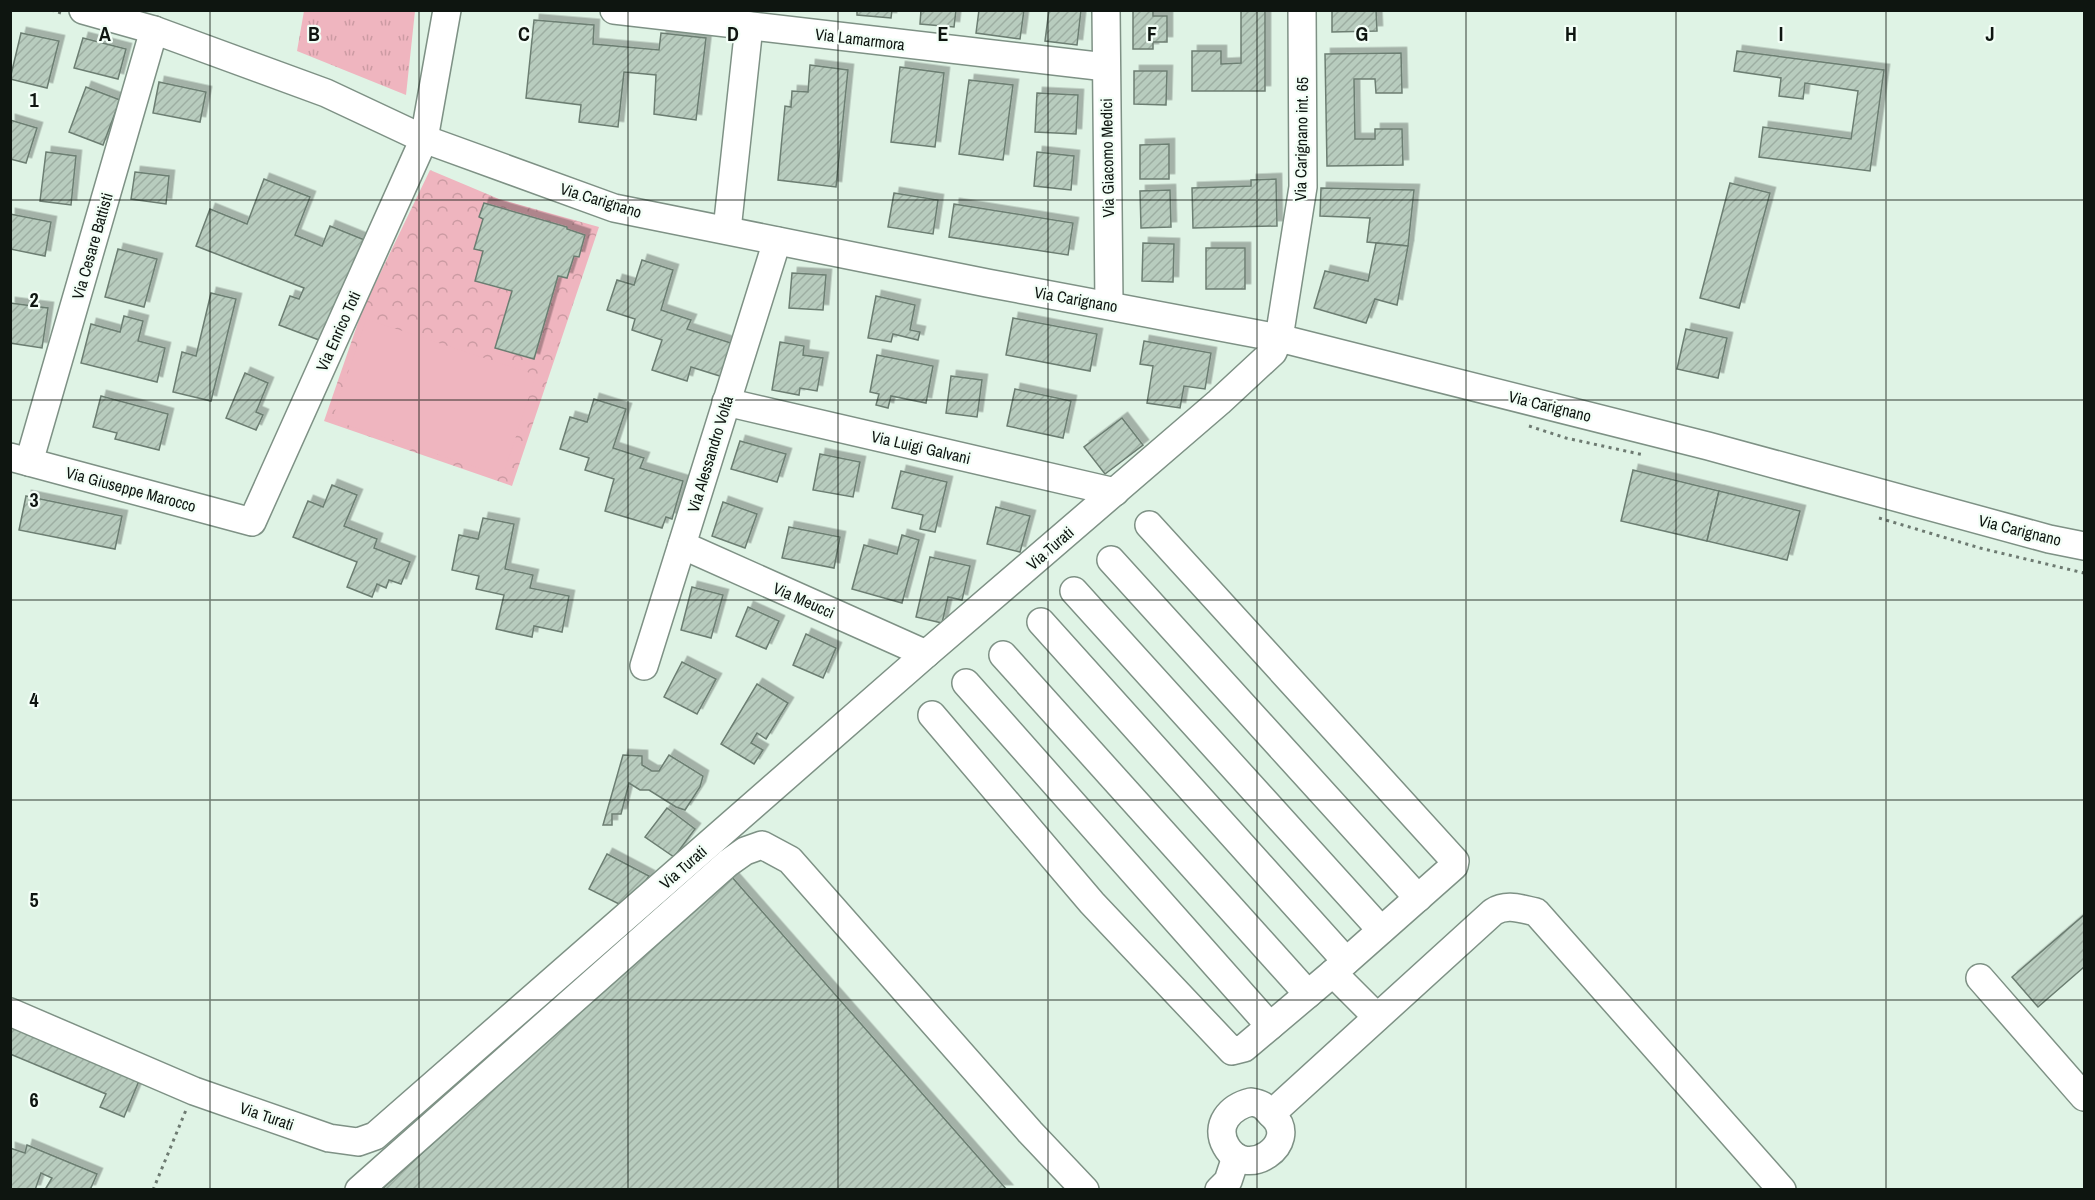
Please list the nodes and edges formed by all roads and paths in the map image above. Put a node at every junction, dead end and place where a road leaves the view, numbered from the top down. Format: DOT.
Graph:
graph roads {
  1 [pos="83,10"];
  2 [pos="447,10"];
  3 [pos="614,10"];
  4 [pos="1106,10"];
  5 [pos="1302,10"];
  6 [pos="748,26"];
  7 [pos="154,30"];
  8 [pos="1106,67"];
  9 [pos="424,140"];
  10 [pos="727,230"];
  11 [pos="777,241"];
  12 [pos="1109,305"];
  13 [pos="1279,338"];
  14 [pos="726,402"];
  15 [pos="1522,423"];
  16 [pos="1653,457"];
  17 [pos="20,460"];
  18 [pos="1115,492"];
  19 [pos="1876,517"];
  20 [pos="252,522"];
  21 [pos="1149,525"];
  22 [pos="682,546"];
  23 [pos="2085,546"];
  24 [pos="1111,560"];
  25 [pos="2085,573"];
  26 [pos="1074,591"];
  27 [pos="1041,622"];
  28 [pos="926,654"];
  29 [pos="1003,655"];
  30 [pos="644,666"];
  31 [pos="966,683"];
  32 [pos="932,715"];
  33 [pos="1418,898"];
  34 [pos="1381,930"];
  35 [pos="1340,967"];
  36 [pos="1980,978"];
  37 [pos="1308,994"];
  38 [pos="10,1012"];
  39 [pos="1377,1017"];
  40 [pos="1270,1026"];
  41 [pos="194,1091"];
  42 [pos="2085,1097"];
  43 [pos="1271,1114"];
  44 [pos="1236,1157"];
  45 [pos="153,1190"];
  46 [pos="359,1190"];
  47 [pos="1085,1190"];
  48 [pos="1219,1190"];
  49 [pos="1782,1190"];
  1 -- 7 [label="street, Via Carignano"];
  2 -- 9 [label="street, Via Enrico Toti"];
  3 -- 6 [label="street, Via Lamarmora"];
  4 -- 8 [label="street, Via Giacomo Medici"];
  5 -- 13 [label="street, Via Carignano int. 65"];
  6 -- 8 [label="street, Via Lamarmora"];
  6 -- 10 [label="street"];
  7 -- 9 [label="street, Via Carignano"];
  7 -- 17 [label="street, Via Cesare Battisti"];
  8 -- 12 [label="street, Via Giacomo Medici"];
  9 -- 10 [label="street, Via Carignano"];
  9 -- 20 [label="street, Via Enrico Toti"];
  10 -- 11 [label="street, Via Carignano"];
  11 -- 12 [label="street, Via Carignano"];
  11 -- 14 [label="street, Via Alessandro Volta"];
  12 -- 13 [label="street, Via Carignano"];
  13 -- 18 [label="street, Via Turati"];
  13 -- 23 [label="street, Via Carignano"];
  14 -- 18 [label="street, Via Luigi Galvani"];
  14 -- 22 [label="street, Via Alessandro Volta"];
  15 -- 16 [label="path"];
  17 -- 20 [label="street, Via Giuseppe Marocco"];
  18 -- 28 [label="street, Via Turati"];
  19 -- 25 [label="path"];
  21 -- 33 [label="street"];
  22 -- 28 [label="street, Via Meucci"];
  22 -- 30 [label="street, Via Alessandro Volta"];
  24 -- 33 [label="street"];
  26 -- 34 [label="street"];
  27 -- 35 [label="street"];
  28 -- 41 [label="street, Via Turati"];
  29 -- 37 [label="street"];
  31 -- 40 [label="street"];
  32 -- 40 [label="street"];
  33 -- 34 [label="street"];
  34 -- 35 [label="street"];
  35 -- 37 [label="street"];
  35 -- 39 [label="street"];
  36 -- 42 [label="street"];
  37 -- 40 [label="street"];
  38 -- 41 [label="street, Via Turati"];
  39 -- 43 [label="street"];
  39 -- 49 [label="street"];
  41 -- 45 [label="path"];
  43 -- 44 [label="street"];
  43 -- 44 [label="street"];
  44 -- 48 [label="street"];
  46 -- 47 [label="street"];
}
